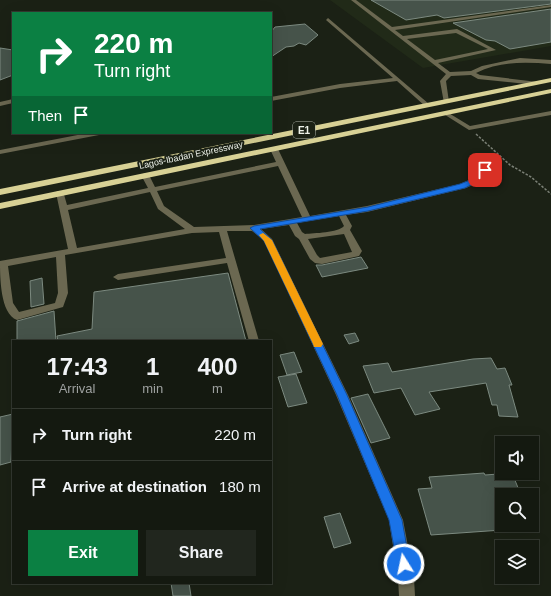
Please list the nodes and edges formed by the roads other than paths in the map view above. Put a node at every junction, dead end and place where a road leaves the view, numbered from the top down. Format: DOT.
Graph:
graph roads {
  1 [pos="353,0"];
  2 [pos="551,6"];
  3 [pos="328,19"];
  4 [pos="391,29"];
  5 [pos="402,38"];
  6 [pos="434,62"];
  7 [pos="551,62"];
  8 [pos="472,73"];
  9 [pos="449,74"];
  10 [pos="398,79"];
  11 [pos="551,80"];
  12 [pos="536,83"];
  13 [pos="551,91"];
  14 [pos="272,99"];
  15 [pos="12,101"];
  16 [pos="446,102"];
  17 [pos="0,104"];
  18 [pos="427,105"];
  19 [pos="445,113"];
  20 [pos="551,113"];
  21 [pos="94,134"];
  22 [pos="274,148"];
  23 [pos="0,152"];
  24 [pos="281,163"];
  25 [pos="485,170"];
  26 [pos="145,176"];
  27 [pos="152,190"];
  28 [pos="0,192"];
  29 [pos="60,193"];
  30 [pos="0,206"];
  31 [pos="63,208"];
  32 [pos="341,213"];
  33 [pos="307,219"];
  34 [pos="291,222"];
  35 [pos="222,228"];
  36 [pos="254,228"];
  37 [pos="192,230"];
  38 [pos="346,230"];
  39 [pos="303,237"];
  40 [pos="73,252"];
  41 [pos="60,254"];
  42 [pos="231,260"];
  43 [pos="1,263"];
  44 [pos="118,277"];
  45 [pos="254,340"];
  46 [pos="407,596"];
  1 -- 4 [label="street"];
  2 -- 4 [label="street"];
  3 -- 10 [label="street"];
  4 -- 5 [label="street"];
  5 -- 6 [label="street"];
  5 -- 6 [label="street"];
  6 -- 9 [label="street"];
  7 -- 8 [label="street"];
  8 -- 9 [label="street"];
  8 -- 12 [label="street"];
  9 -- 16 [label="street"];
  10 -- 14 [label="street"];
  10 -- 18 [label="street"];
  11 -- 12 [label="highway, Lagos-Ibadan Expressway / E1"];
  12 -- 16 [label="highway, Lagos-Ibadan Expressway / E1"];
  13 -- 19 [label="highway, Lagos-Ibadan Expressway / E1"];
  15 -- 17 [label="street"];
  16 -- 18 [label="highway, Lagos-Ibadan Expressway / E1"];
  18 -- 28 [label="highway, Lagos-Ibadan Expressway / E1"];
  19 -- 20 [label="street"];
  19 -- 22 [label="highway, Lagos-Ibadan Expressway / E1"];
  21 -- 23 [label="street"];
  22 -- 24 [label="street"];
  22 -- 26 [label="highway, Lagos-Ibadan Expressway / E1"];
  24 -- 27 [label="street"];
  24 -- 33 [label="street"];
  25 -- 32 [label="street"];
  26 -- 27 [label="street"];
  26 -- 29 [label="highway, Lagos-Ibadan Expressway / E1"];
  27 -- 31 [label="street"];
  27 -- 37 [label="street"];
  29 -- 30 [label="highway, Lagos-Ibadan Expressway / E1"];
  29 -- 31 [label="street"];
  31 -- 40 [label="street"];
  32 -- 33 [label="street"];
  32 -- 38 [label="street"];
  33 -- 34 [label="street"];
  34 -- 36 [label="street"];
  34 -- 39 [label="street"];
  35 -- 36 [label="street"];
  35 -- 37 [label="street"];
  35 -- 42 [label="street"];
  36 -- 46 [label="street"];
  37 -- 40 [label="street"];
  38 -- 39 [label="street"];
  38 -- 39 [label="street"];
  40 -- 41 [label="street"];
  41 -- 43 [label="street"];
  41 -- 43 [label="street"];
  42 -- 44 [label="street"];
  42 -- 45 [label="street"];
}
